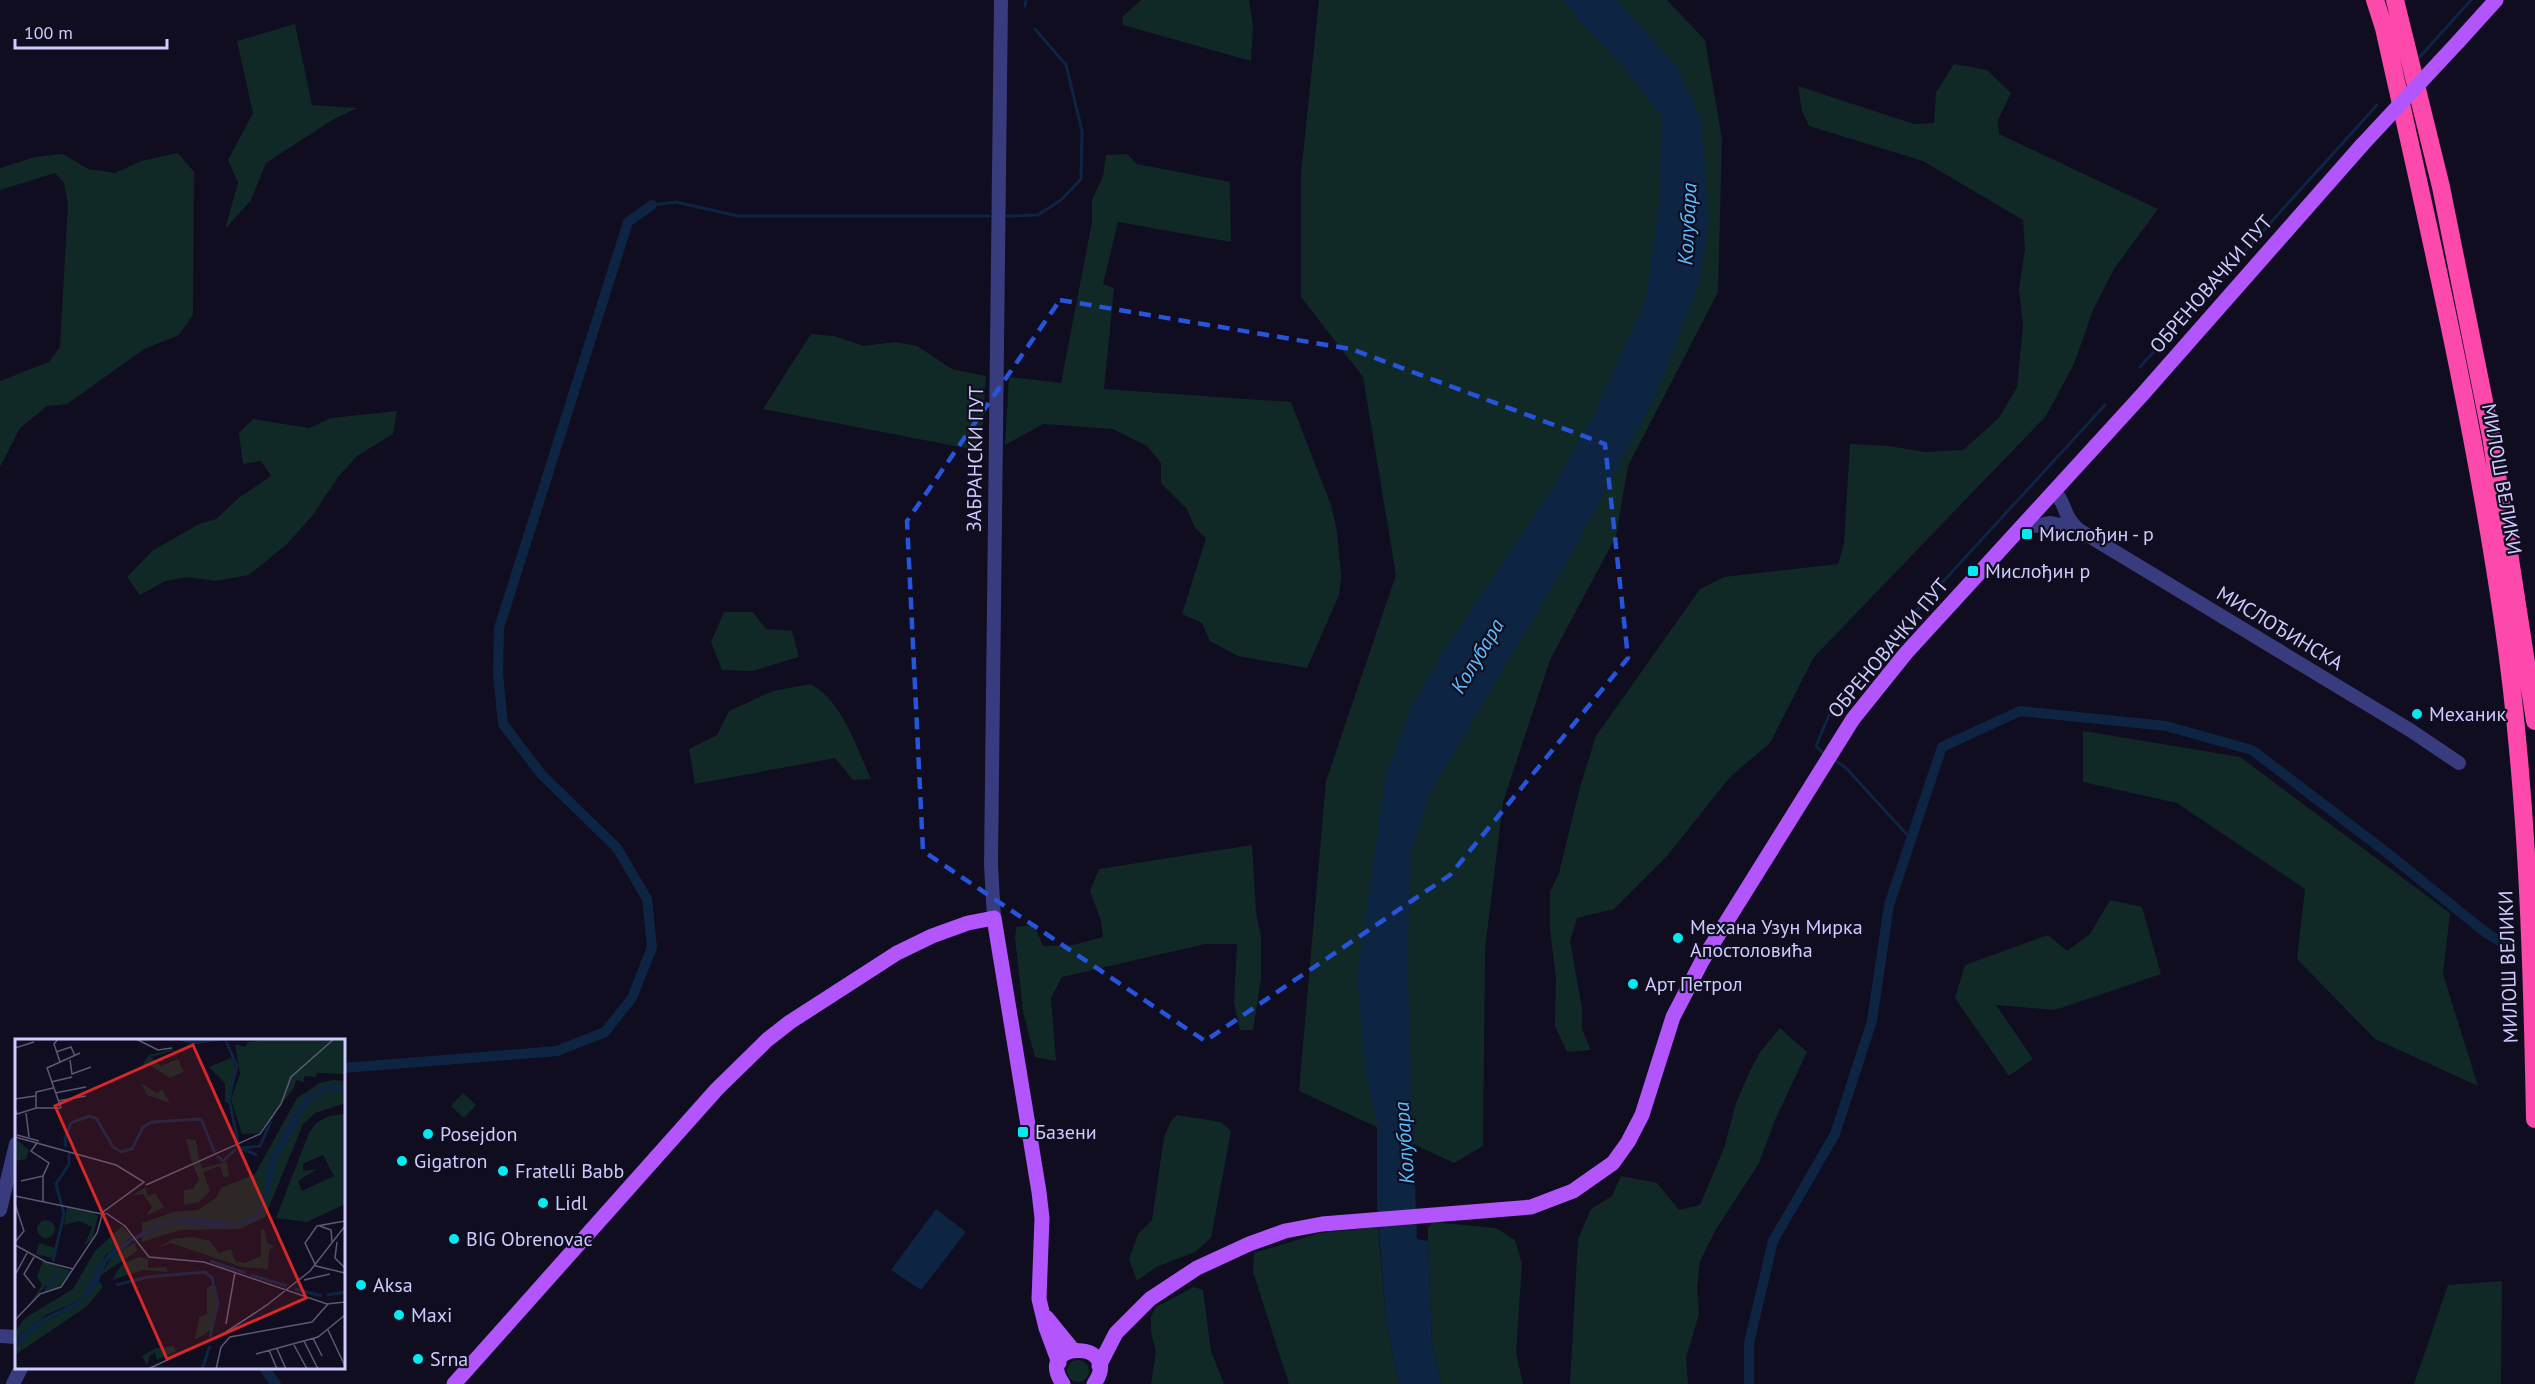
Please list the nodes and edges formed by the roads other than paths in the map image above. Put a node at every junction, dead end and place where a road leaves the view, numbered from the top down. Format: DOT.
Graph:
graph roads {
  1 [pos="1000,0"];
  2 [pos="2375,0"];
  3 [pos="2395,0"];
  4 [pos="2496,0"];
  5 [pos="2055,492"];
  6 [pos="2022,528"];
  7 [pos="2079,530"];
  8 [pos="2535,721"];
  9 [pos="2459,763"];
  10 [pos="994,918"];
  11 [pos="2535,1119"];
  12 [pos="15,1148"];
  13 [pos="0,1210"];
  14 [pos="1136,1311"];
  15 [pos="1043,1314"];
  16 [pos="0,1336"];
  17 [pos="15,1337"];
  18 [pos="1078,1349"];
  19 [pos="20,1369"];
  20 [pos="1059,1377"];
  21 [pos="1099,1377"];
  22 [pos="13,1384"];
  23 [pos="453,1384"];
  1 -- 10 [label="street, ЗАБРАНСКИ ПУТ"];
  2 -- 11 [label="highway, МИЛОШ ВЕЛИКИ"];
  3 -- 8 [label="highway, МИЛОШ ВЕЛИКИ"];
  4 -- 5 [label="main road, ОБРЕНОВАЧКИ ПУТ, bridge"];
  5 -- 6 [label="main road, ОБРЕНОВАЧКИ ПУТ"];
  5 -- 7 [label="street, МИСЛОЂИНСКА"];
  6 -- 7 [label="street, МИСЛОЂИНСКА"];
  6 -- 14 [label="main road, ОБРЕНОВАЧКИ ПУТ"];
  7 -- 9 [label="street, МИСЛОЂИНСКА"];
  10 -- 15 [label="main road"];
  10 -- 23 [label="main road"];
  12 -- 13 [label="street"];
  14 -- 18 [label="main road"];
  14 -- 21 [label="main road"];
  15 -- 18 [label="main road"];
  15 -- 20 [label="main road"];
  16 -- 17 [label="street"];
  18 -- 20 [label="main road"];
  18 -- 21 [label="main road"];
  19 -- 22 [label="street"];
}
